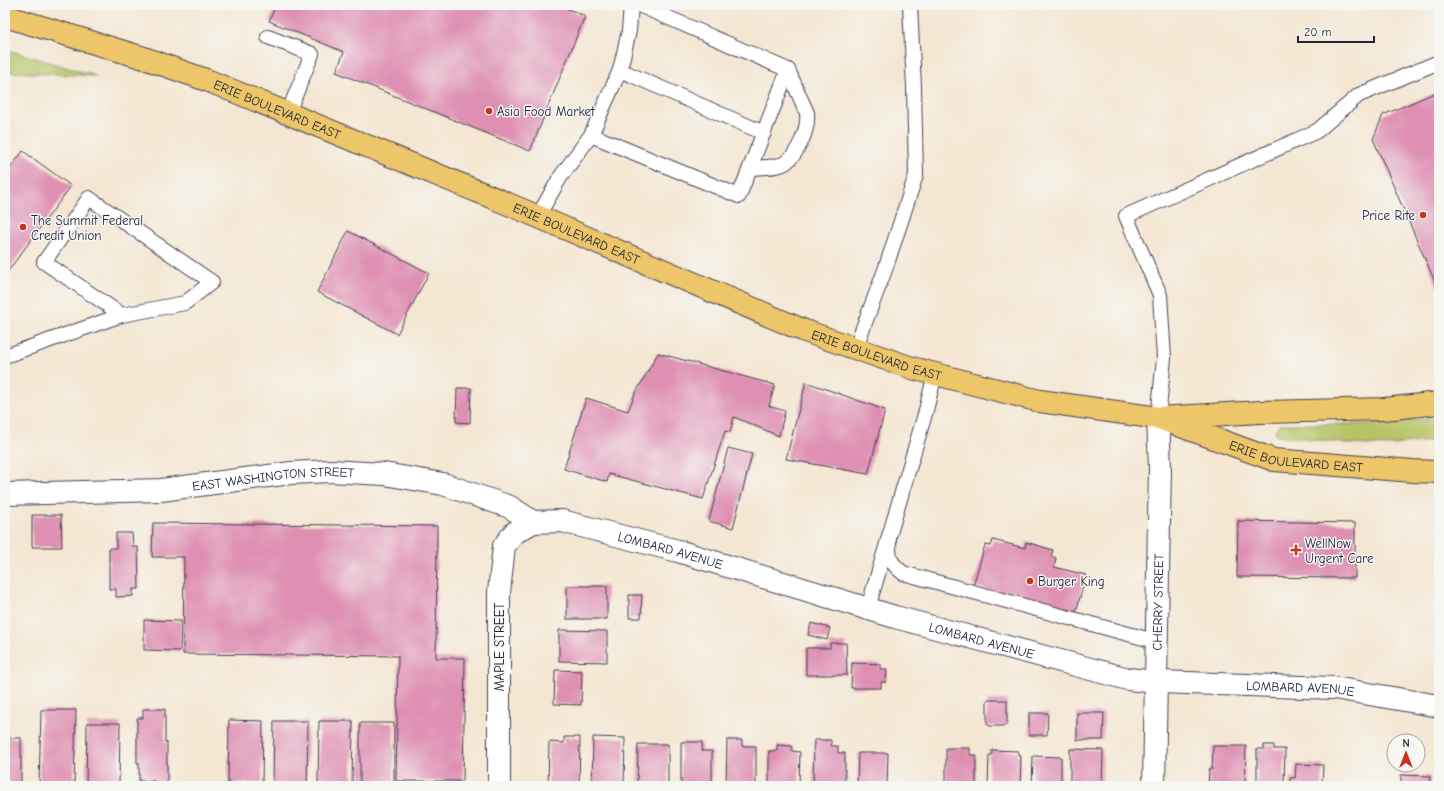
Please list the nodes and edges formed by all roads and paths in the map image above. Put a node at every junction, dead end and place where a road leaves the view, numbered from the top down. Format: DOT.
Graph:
graph roads {
  1 [pos="631,5"];
  2 [pos="639,5"];
  3 [pos="910,5"];
  4 [pos="5,16"];
  5 [pos="268,37"];
  6 [pos="1439,62"];
  7 [pos="620,70"];
  8 [pos="788,70"];
  9 [pos="288,113"];
  10 [pos="764,133"];
  11 [pos="590,135"];
  12 [pos="750,168"];
  13 [pos="538,216"];
  14 [pos="122,315"];
  15 [pos="855,349"];
  16 [pos="5,355"];
  17 [pos="936,374"];
  18 [pos="1439,403"];
  19 [pos="1158,418"];
  20 [pos="1439,472"];
  21 [pos="5,494"];
  22 [pos="534,522"];
  23 [pos="889,538"];
  24 [pos="868,608"];
  25 [pos="1158,642"];
  26 [pos="1157,682"];
  27 [pos="1439,706"];
  28 [pos="499,786"];
  29 [pos="1154,786"];
  1 -- 7 [label="lane"];
  2 -- 8 [label="lane"];
  3 -- 15 [label="lane"];
  4 -- 9 [label="main road, ERIE BOULEVARD EAST"];
  5 -- 9 [label="lane"];
  6 -- 19 [label="lane"];
  7 -- 10 [label="lane"];
  7 -- 11 [label="lane"];
  8 -- 10 [label="lane"];
  8 -- 12 [label="lane"];
  9 -- 13 [label="main road, ERIE BOULEVARD EAST"];
  10 -- 12 [label="lane"];
  11 -- 12 [label="lane"];
  11 -- 13 [label="lane"];
  13 -- 15 [label="main road, ERIE BOULEVARD EAST"];
  14 -- 14 [label="lane"];
  14 -- 16 [label="lane"];
  15 -- 17 [label="main road, ERIE BOULEVARD EAST"];
  17 -- 19 [label="main road, ERIE BOULEVARD EAST"];
  17 -- 23 [label="lane"];
  18 -- 19 [label="main road, ERIE BOULEVARD EAST"];
  19 -- 20 [label="main road, ERIE BOULEVARD EAST"];
  19 -- 25 [label="street, CHERRY STREET"];
  21 -- 22 [label="street, EAST WASHINGTON STREET"];
  22 -- 24 [label="street, LOMBARD AVENUE"];
  22 -- 28 [label="street, MAPLE STREET"];
  23 -- 24 [label="lane"];
  23 -- 25 [label="lane"];
  24 -- 26 [label="street, LOMBARD AVENUE"];
  25 -- 26 [label="street, CHERRY STREET"];
  26 -- 27 [label="street, LOMBARD AVENUE"];
  26 -- 29 [label="street, CHERRY STREET"];
}
